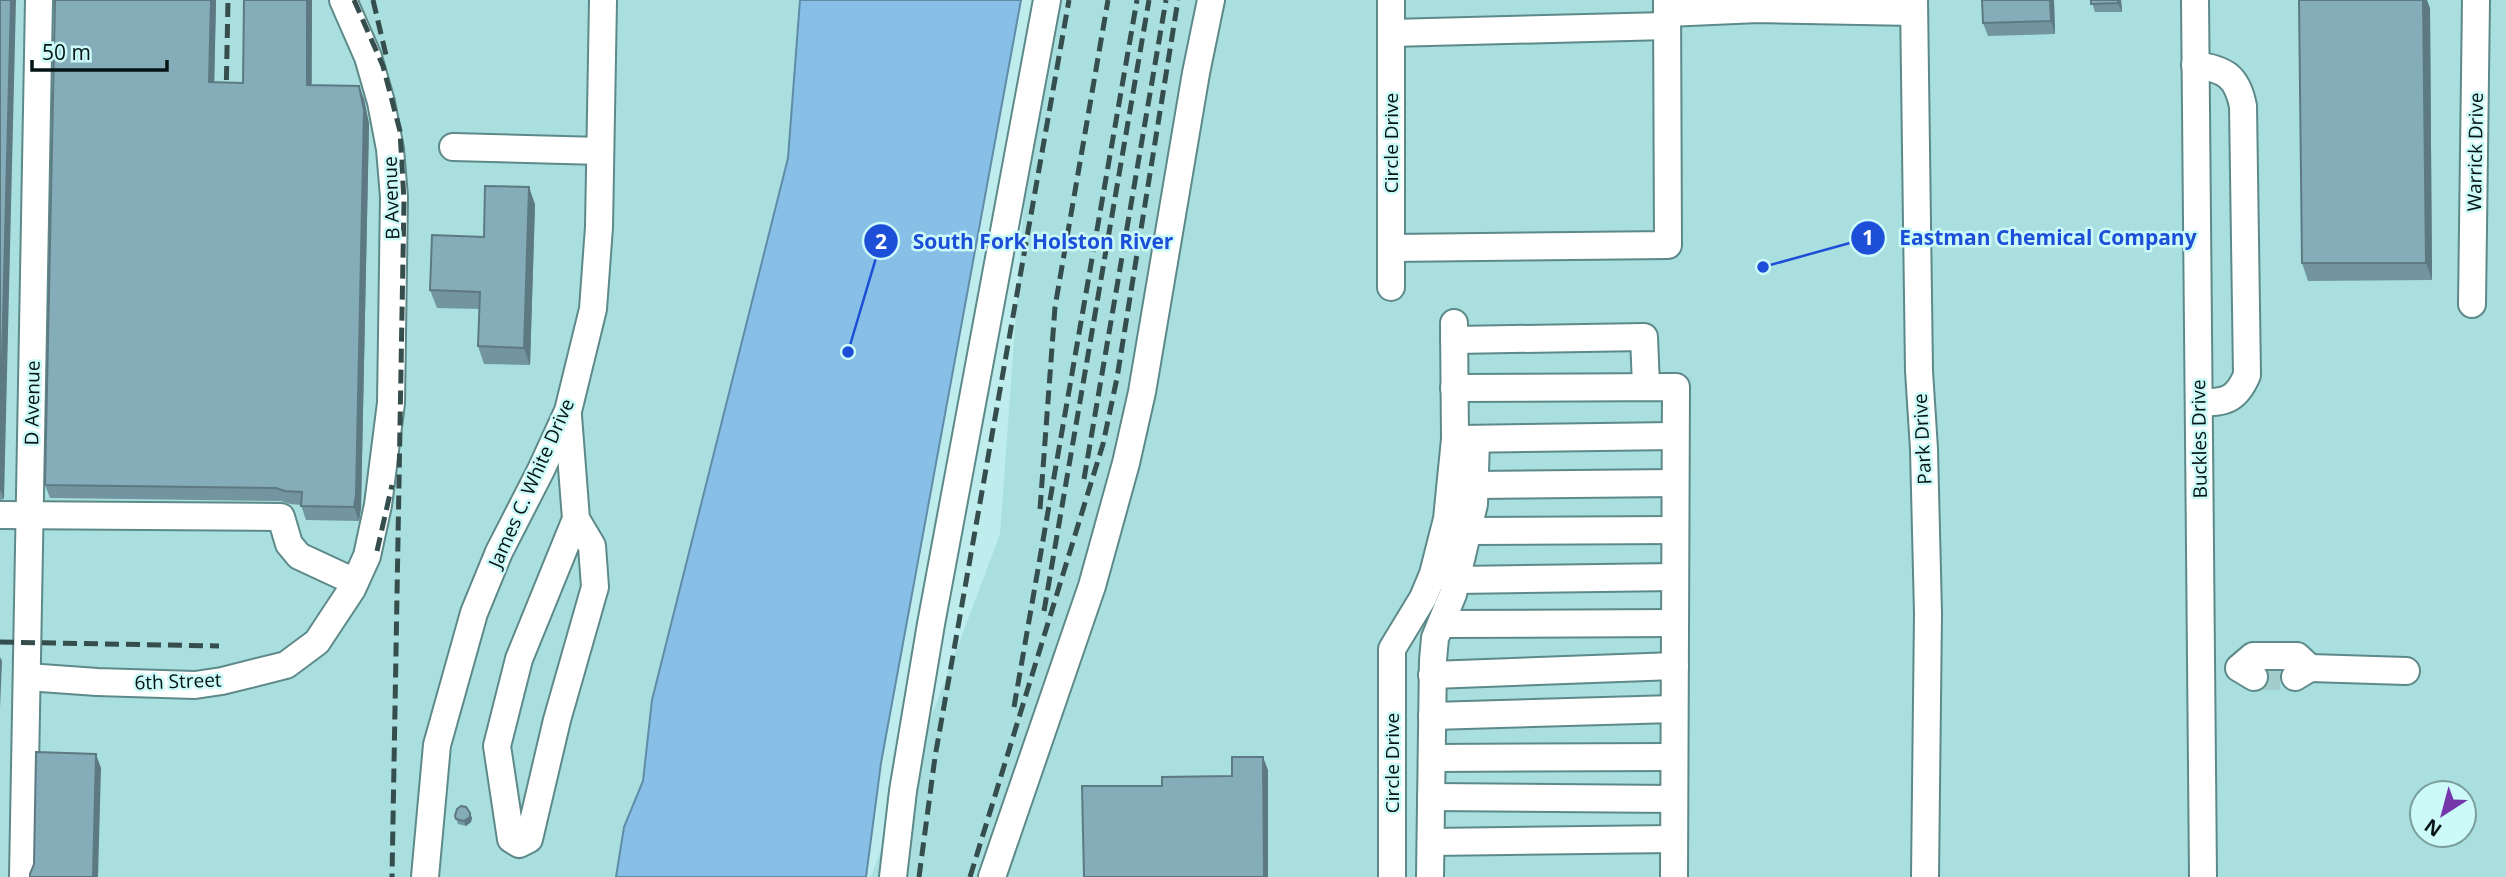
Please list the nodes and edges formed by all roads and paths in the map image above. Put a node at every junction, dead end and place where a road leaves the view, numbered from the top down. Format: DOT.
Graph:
graph roads {
  1 [pos="39,0"];
  2 [pos="343,0"];
  3 [pos="603,0"];
  4 [pos="1047,0"];
  5 [pos="1212,0"];
  6 [pos="1391,0"];
  7 [pos="2195,0"];
  8 [pos="2476,0"];
  9 [pos="1914,6"];
  10 [pos="1667,13"];
  11 [pos="1391,33"];
  12 [pos="2195,65"];
  13 [pos="453,147"];
  14 [pos="600,151"];
  15 [pos="1391,248"];
  16 [pos="1391,287"];
  17 [pos="2472,304"];
  18 [pos="1646,386"];
  19 [pos="1454,388"];
  20 [pos="391,403"];
  21 [pos="2199,403"];
  22 [pos="568,411"];
  23 [pos="1675,436"];
  24 [pos="1465,439"];
  25 [pos="1675,483"];
  26 [pos="1474,485"];
  27 [pos="0,515"];
  28 [pos="30,515"];
  29 [pos="576,519"];
  30 [pos="1675,530"];
  31 [pos="1468,531"];
  32 [pos="1675,577"];
  33 [pos="1456,580"];
  34 [pos="355,582"];
  35 [pos="1675,623"];
  36 [pos="1441,624"];
  37 [pos="1675,667"];
  38 [pos="2201,667"];
  39 [pos="2406,671"];
  40 [pos="1433,674"];
  41 [pos="27,677"];
  42 [pos="1674,709"];
  43 [pos="1432,716"];
  44 [pos="1674,757"];
  45 [pos="1432,758"];
  46 [pos="1431,797"];
  47 [pos="1674,799"];
  48 [pos="25,806"];
  49 [pos="1674,839"];
  50 [pos="1431,842"];
  51 [pos="7,877"];
  52 [pos="23,877"];
  53 [pos="425,877"];
  54 [pos="892,877"];
  55 [pos="992,877"];
  56 [pos="1392,877"];
  57 [pos="1430,877"];
  58 [pos="1674,877"];
  59 [pos="1925,877"];
  60 [pos="2203,877"];
  1 -- 28 [label="street, D Avenue"];
  2 -- 20 [label="street, B Avenue"];
  3 -- 14 [label="street, James C. White Drive"];
  4 -- 54 [label="street"];
  5 -- 55 [label="street"];
  6 -- 11 [label="street, Circle Drive"];
  7 -- 12 [label="street, Buckles Drive"];
  8 -- 17 [label="street, Warrick Drive"];
  9 -- 10 [label="street"];
  9 -- 59 [label="street, Park Drive"];
  10 -- 11 [label="street"];
  10 -- 15 [label="street"];
  11 -- 15 [label="street, Circle Drive"];
  12 -- 21 [label="street, Buckles Drive"];
  12 -- 21 [label="street"];
  13 -- 14 [label="street"];
  14 -- 22 [label="street, James C. White Drive"];
  15 -- 16 [label="street, Circle Drive"];
  18 -- 19 [label="street"];
  18 -- 19 [label="street"];
  18 -- 23 [label="street"];
  19 -- 24 [label="street"];
  20 -- 34 [label="street, 6th Street"];
  21 -- 38 [label="street, Buckles Drive"];
  22 -- 29 [label="street"];
  22 -- 53 [label="street, James C. White Drive"];
  23 -- 24 [label="street"];
  23 -- 25 [label="street"];
  24 -- 26 [label="street"];
  24 -- 56 [label="street, Circle Drive"];
  25 -- 26 [label="street"];
  25 -- 30 [label="street"];
  26 -- 31 [label="street"];
  27 -- 28 [label="street"];
  28 -- 34 [label="street"];
  28 -- 41 [label="street, D Avenue"];
  29 -- 29 [label="street"];
  30 -- 31 [label="street"];
  30 -- 32 [label="street"];
  31 -- 33 [label="street"];
  32 -- 33 [label="street"];
  32 -- 35 [label="street"];
  33 -- 36 [label="street"];
  34 -- 41 [label="street, 6th Street"];
  35 -- 36 [label="street"];
  35 -- 37 [label="street"];
  36 -- 40 [label="street"];
  37 -- 40 [label="street"];
  37 -- 42 [label="street"];
  38 -- 39 [label="street"];
  38 -- 60 [label="street, Buckles Drive"];
  40 -- 43 [label="street"];
  41 -- 48 [label="street, D Avenue"];
  42 -- 43 [label="street"];
  42 -- 44 [label="street"];
  43 -- 45 [label="street"];
  44 -- 45 [label="street"];
  44 -- 47 [label="street"];
  45 -- 46 [label="street"];
  46 -- 47 [label="street"];
  46 -- 50 [label="street"];
  47 -- 49 [label="street"];
  48 -- 51 [label="street, D Avenue"];
  48 -- 52 [label="street, D Avenue"];
  49 -- 50 [label="street"];
  49 -- 58 [label="street"];
  50 -- 57 [label="street"];
}
